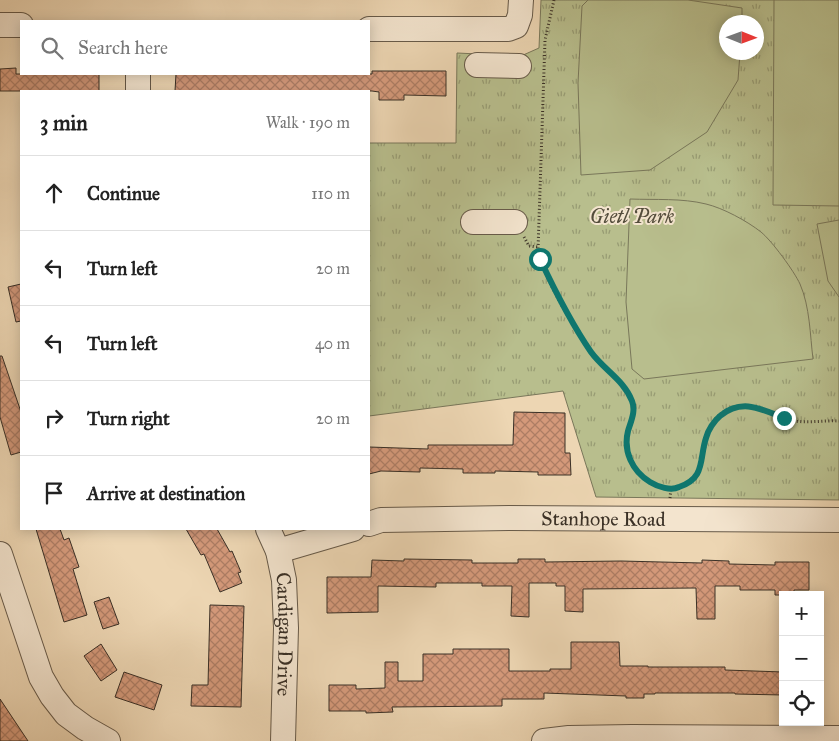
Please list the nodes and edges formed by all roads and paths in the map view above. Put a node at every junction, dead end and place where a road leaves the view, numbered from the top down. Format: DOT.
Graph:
graph roads {
  1 [pos="521,0"];
  2 [pos="554,0"];
  3 [pos="0,25"];
  4 [pos="20,25"];
  5 [pos="370,29"];
  6 [pos="478,65"];
  7 [pos="519,66"];
  8 [pos="138,75"];
  9 [pos="138,90"];
  10 [pos="473,222"];
  11 [pos="515,222"];
  12 [pos="839,421"];
  13 [pos="671,488"];
  14 [pos="670,498"];
  15 [pos="839,520"];
  16 [pos="370,524"];
  17 [pos="268,530"];
  18 [pos="350,530"];
  19 [pos="278,551"];
  20 [pos="0,554"];
  21 [pos="839,738"];
  22 [pos="108,741"];
  23 [pos="283,741"];
  24 [pos="544,741"];
  1 -- 5 [label="street"];
  2 -- 13 [label="path"];
  3 -- 4 [label="street"];
  6 -- 7 [label="street"];
  8 -- 9 [label="street"];
  10 -- 11 [label="street"];
  12 -- 13 [label="path"];
  13 -- 14 [label="path"];
  15 -- 16 [label="street, Stanhope Road"];
  17 -- 19 [label="street, Cardigan Drive"];
  18 -- 19 [label="street"];
  19 -- 23 [label="street, Cardigan Drive"];
  20 -- 22 [label="street"];
  21 -- 24 [label="street"];
}
